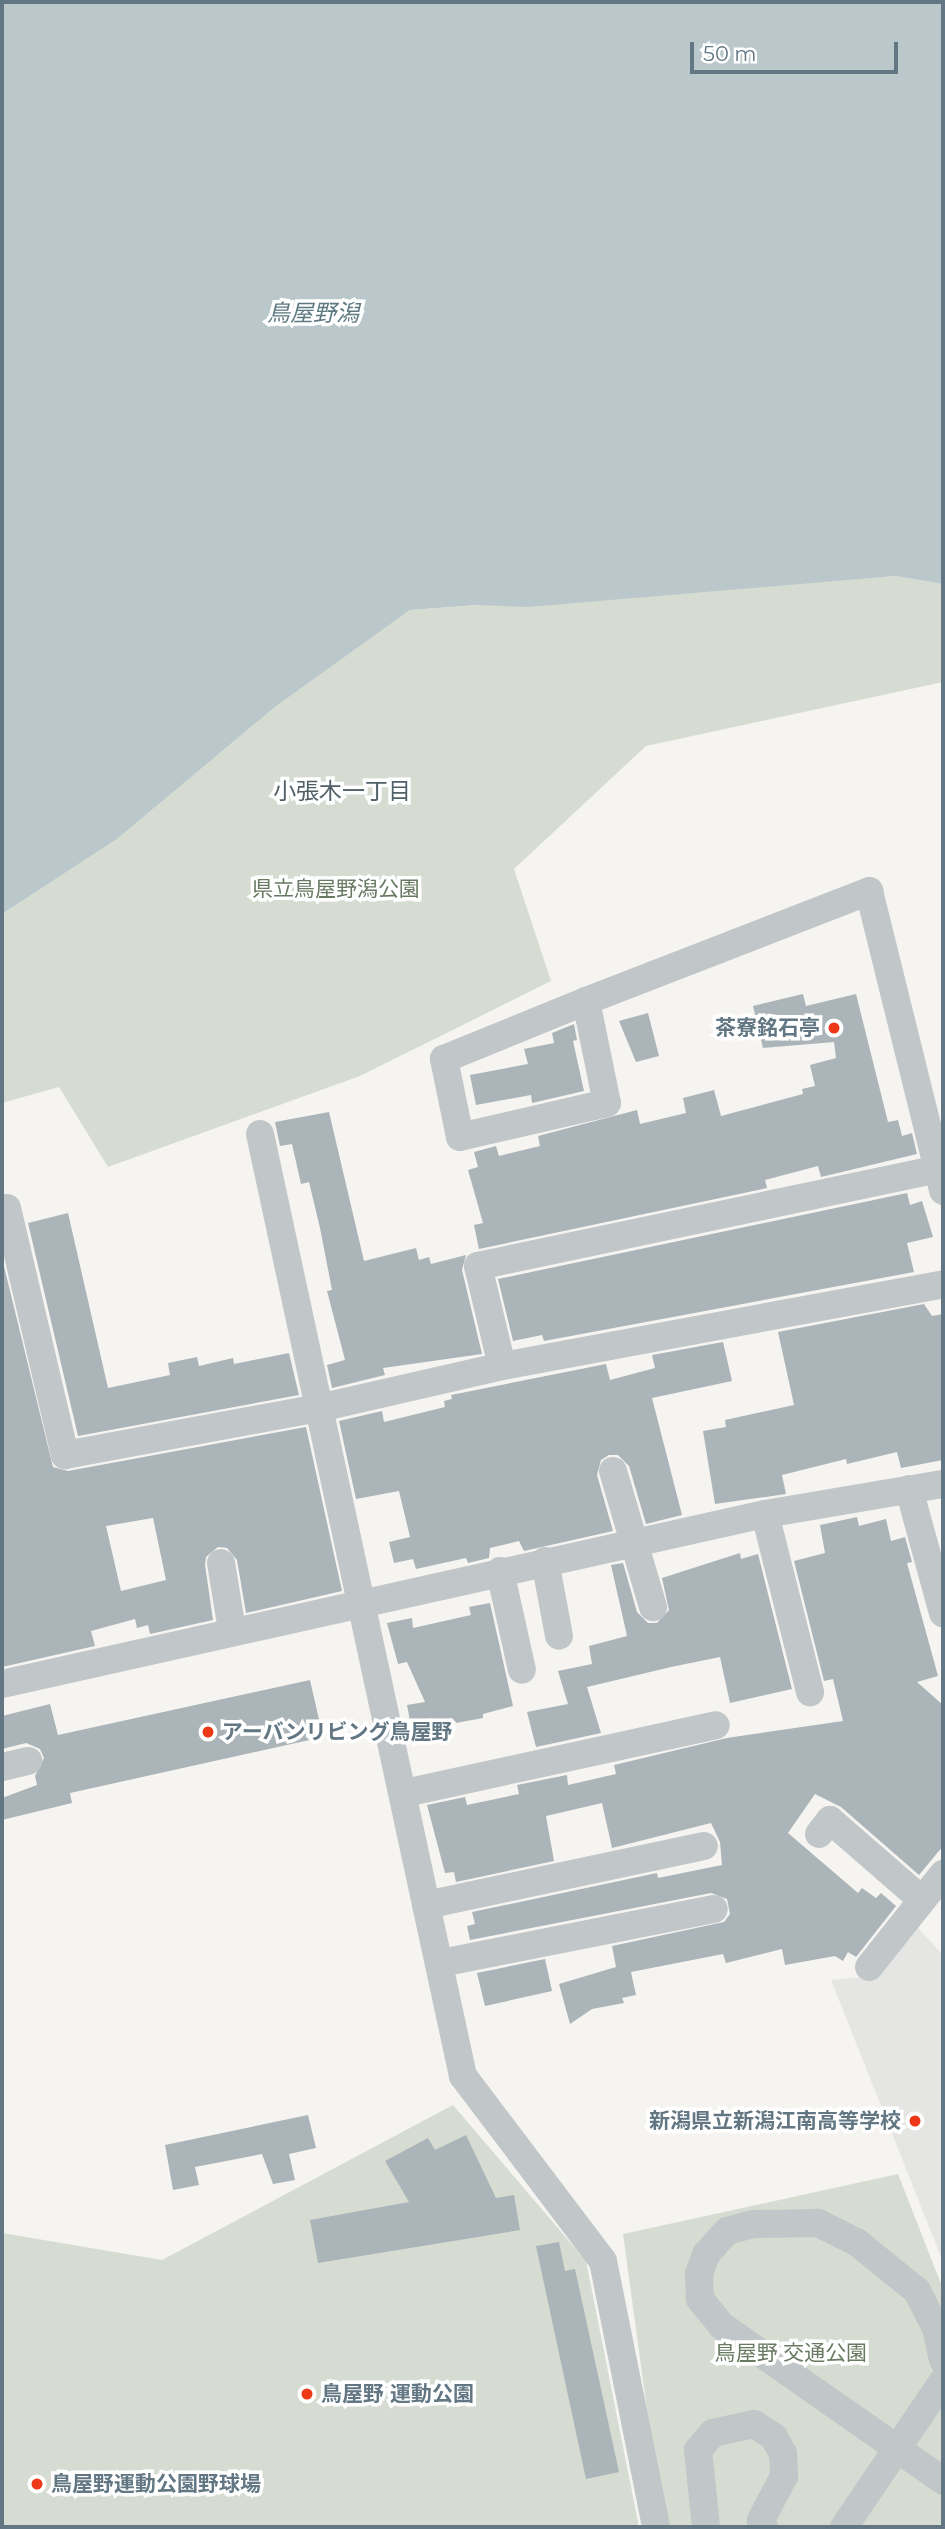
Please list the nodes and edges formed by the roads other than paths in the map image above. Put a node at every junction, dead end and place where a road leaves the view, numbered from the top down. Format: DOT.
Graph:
graph roads {
  1 [pos="586,1001"];
  2 [pos="260,1134"];
  3 [pos="941,1180"];
  4 [pos="7,1208"];
  5 [pos="943,1284"];
  6 [pos="502,1366"];
  7 [pos="319,1408"];
  8 [pos="613,1471"];
  9 [pos="943,1485"];
  10 [pos="909,1489"];
  11 [pos="765,1514"];
  12 [pos="635,1543"];
  13 [pos="545,1561"];
  14 [pos="221,1563"];
  15 [pos="500,1571"];
  16 [pos="361,1602"];
  17 [pos="653,1606"];
  18 [pos="943,1612"];
  19 [pos="232,1630"];
  20 [pos="559,1636"];
  21 [pos="522,1670"];
  22 [pos="2,1684"];
  23 [pos="810,1692"];
  24 [pos="716,1725"];
  25 [pos="405,1793"];
  26 [pos="819,1834"];
  27 [pos="704,1846"];
  28 [pos="943,1874"];
  29 [pos="922,1900"];
  30 [pos="426,1905"];
  31 [pos="714,1909"];
  32 [pos="441,1963"];
  33 [pos="869,1967"];
  34 [pos="943,2360"];
  35 [pos="943,2381"];
  36 [pos="897,2449"];
  37 [pos="943,2481"];
  38 [pos="656,2527"];
  39 [pos="706,2527"];
  40 [pos="764,2527"];
  41 [pos="844,2527"];
  1 -- 1 [label="street"];
  1 -- 3 [label="street"];
  2 -- 7 [label="street"];
  3 -- 6 [label="street"];
  4 -- 7 [label="street"];
  5 -- 6 [label="street"];
  6 -- 7 [label="street"];
  7 -- 16 [label="street"];
  8 -- 12 [label="street"];
  9 -- 10 [label="street"];
  10 -- 11 [label="street"];
  10 -- 18 [label="street"];
  11 -- 12 [label="street"];
  11 -- 23 [label="street"];
  12 -- 13 [label="street"];
  12 -- 17 [label="street"];
  13 -- 15 [label="street"];
  13 -- 20 [label="street"];
  14 -- 19 [label="street"];
  15 -- 16 [label="street"];
  15 -- 21 [label="street"];
  16 -- 19 [label="street"];
  16 -- 25 [label="street"];
  19 -- 22 [label="street"];
  24 -- 25 [label="street"];
  25 -- 30 [label="street"];
  26 -- 29 [label="street"];
  27 -- 30 [label="street"];
  28 -- 29 [label="street"];
  29 -- 33 [label="street"];
  30 -- 32 [label="street"];
  31 -- 32 [label="street"];
  32 -- 38 [label="street"];
  34 -- 36 [label="street"];
  35 -- 36 [label="street"];
  36 -- 37 [label="street"];
  36 -- 41 [label="street"];
  39 -- 40 [label="street"];
}
